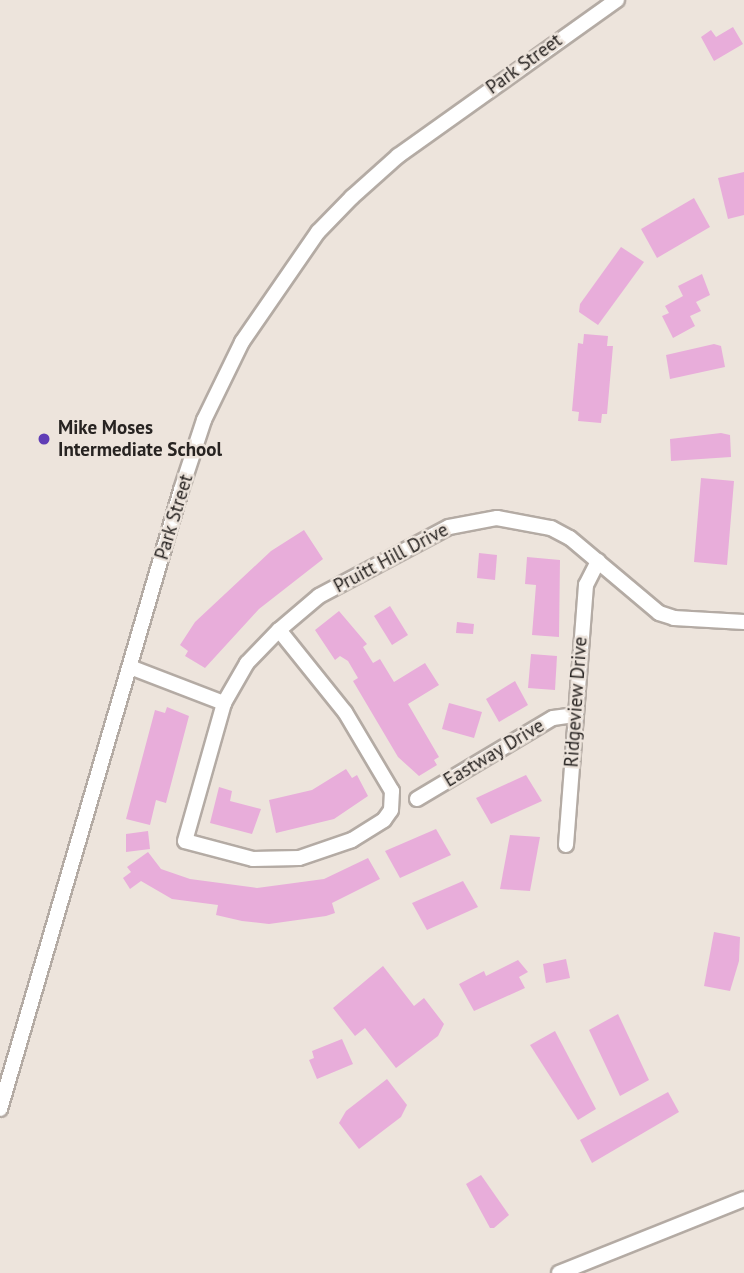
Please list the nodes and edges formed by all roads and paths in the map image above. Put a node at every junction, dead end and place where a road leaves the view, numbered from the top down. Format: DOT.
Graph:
graph roads {
  1 [pos="617,0"];
  2 [pos="598,561"];
  3 [pos="744,622"];
  4 [pos="279,630"];
  5 [pos="130,667"];
  6 [pos="224,703"];
  7 [pos="574,715"];
  8 [pos="417,799"];
  9 [pos="566,845"];
  10 [pos="0,1109"];
  11 [pos="744,1199"];
  12 [pos="559,1273"];
  1 -- 5 [label="street, Park Street"];
  2 -- 3 [label="street, Pruitt Hill Drive"];
  2 -- 4 [label="street, Pruitt Hill Drive"];
  2 -- 7 [label="street, Ridgeview Drive"];
  4 -- 6 [label="street, Pruitt Hill Drive"];
  4 -- 6 [label="street, Pruitt Hill Drive"];
  5 -- 6 [label="street"];
  5 -- 10 [label="street, Park Street"];
  7 -- 8 [label="street, Eastway Drive"];
  7 -- 9 [label="street, Ridgeview Drive"];
  11 -- 12 [label="street"];
}
